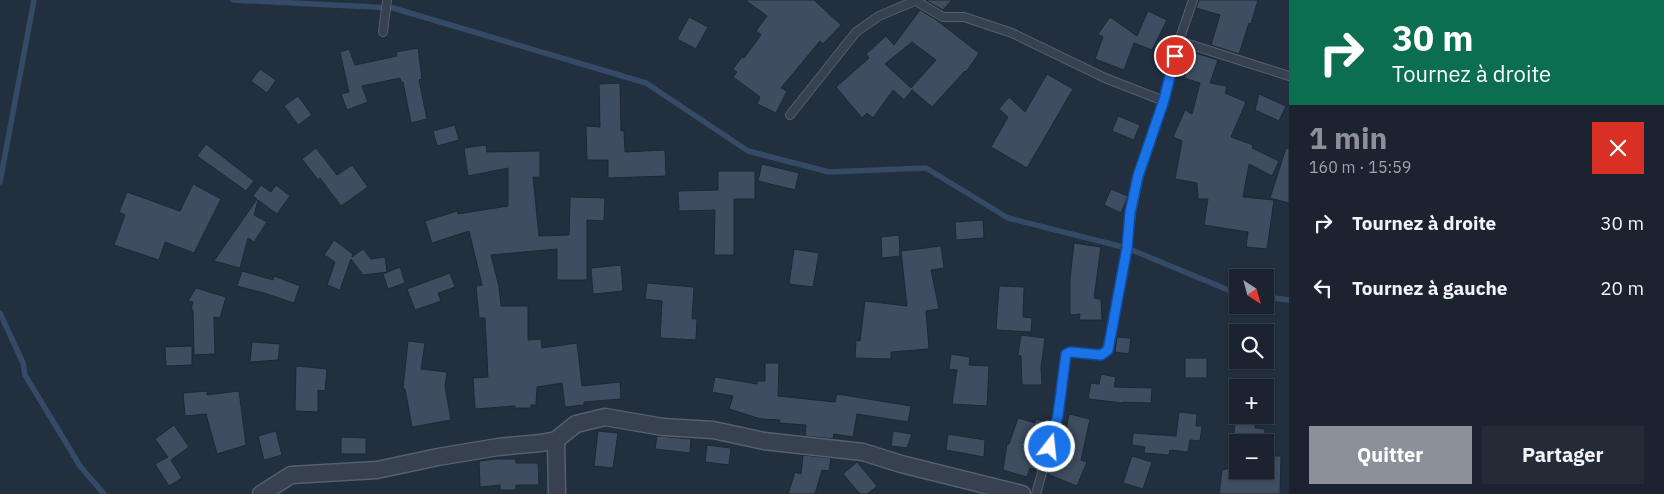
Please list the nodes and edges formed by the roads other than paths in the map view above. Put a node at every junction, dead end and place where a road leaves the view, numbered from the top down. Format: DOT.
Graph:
graph roads {
  1 [pos="387,0"];
  2 [pos="1193,0"];
  3 [pos="917,1"];
  4 [pos="383,32"];
  5 [pos="1179,41"];
  6 [pos="1289,76"];
  7 [pos="1164,100"];
  8 [pos="790,115"];
  9 [pos="556,440"];
  10 [pos="261,494"];
  11 [pos="557,494"];
  12 [pos="1022,494"];
  13 [pos="1036,494"];
  1 -- 4 [label="lane"];
  2 -- 5 [label="lane"];
  3 -- 7 [label="lane"];
  3 -- 8 [label="lane"];
  5 -- 6 [label="lane"];
  5 -- 7 [label="lane"];
  7 -- 13 [label="lane"];
  9 -- 10 [label="street"];
  9 -- 11 [label="street"];
  9 -- 12 [label="street"];
}
